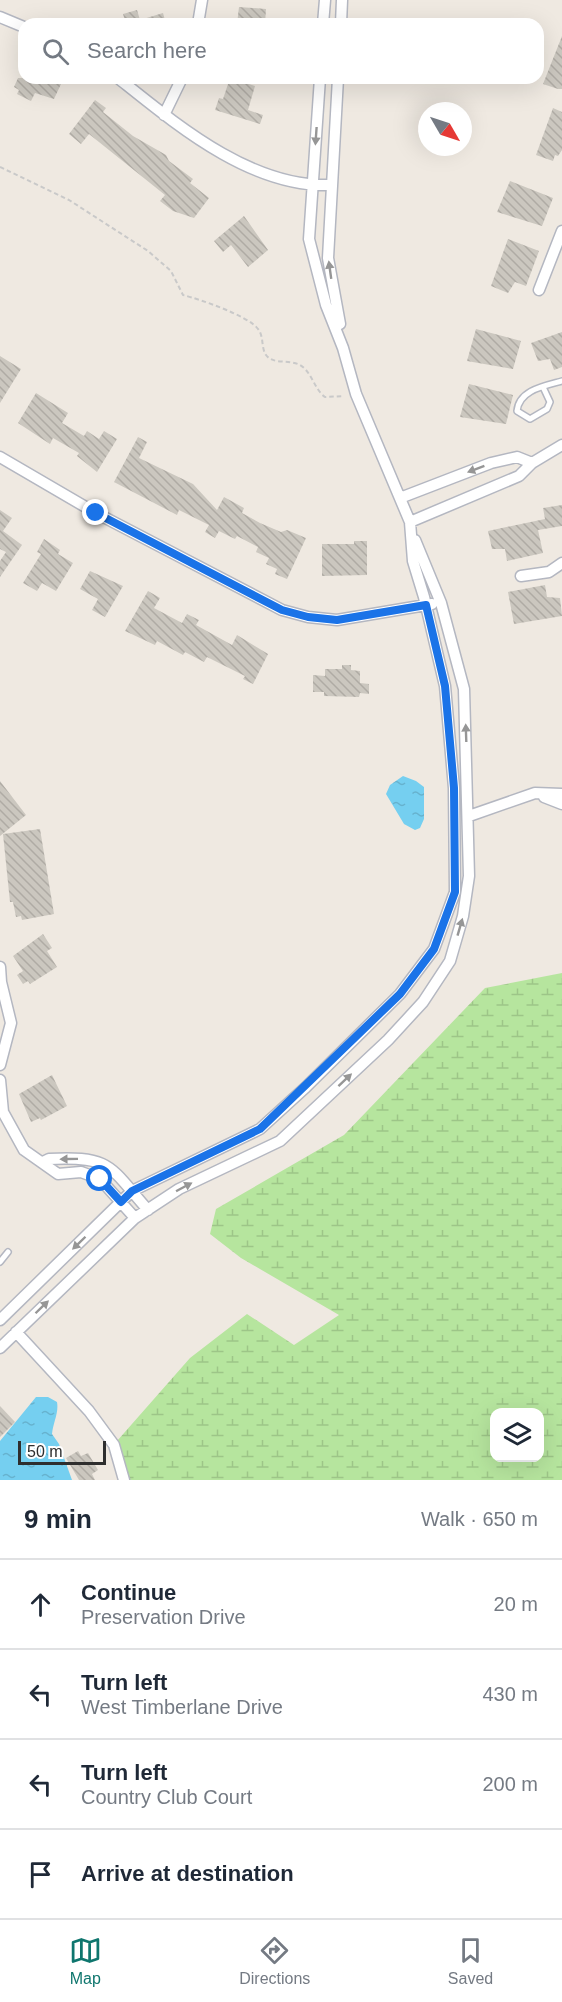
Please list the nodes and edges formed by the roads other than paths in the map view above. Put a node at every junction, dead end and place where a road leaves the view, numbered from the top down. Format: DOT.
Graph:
graph roads {
  1 [pos="202,0"];
  2 [pos="325,0"];
  3 [pos="342,0"];
  4 [pos="0,17"];
  5 [pos="199,18"];
  6 [pos="324,18"];
  7 [pos="341,18"];
  8 [pos="18,24"];
  9 [pos="125,84"];
  10 [pos="179,84"];
  11 [pos="320,84"];
  12 [pos="338,84"];
  13 [pos="164,115"];
  14 [pos="331,185"];
  15 [pos="312,186"];
  16 [pos="562,231"];
  17 [pos="539,290"];
  18 [pos="343,348"];
  19 [pos="562,381"];
  20 [pos="543,387"];
  21 [pos="562,445"];
  22 [pos="0,457"];
  23 [pos="532,463"];
  24 [pos="400,498"];
  25 [pos="411,527"];
  26 [pos="562,562"];
  27 [pos="521,576"];
  28 [pos="441,603"];
  29 [pos="426,605"];
  30 [pos="536,794"];
  31 [pos="562,794"];
  32 [pos="562,804"];
  33 [pos="469,816"];
  34 [pos="0,968"];
  35 [pos="0,1065"];
  36 [pos="0,1080"];
  37 [pos="43,1162"];
  38 [pos="132,1191"];
  39 [pos="121,1202"];
  40 [pos="148,1210"];
  41 [pos="135,1218"];
  42 [pos="8,1252"];
  43 [pos="0,1262"];
  44 [pos="0,1320"];
  45 [pos="16,1332"];
  46 [pos="0,1348"];
  47 [pos="124,1480"];
  1 -- 5 [label="street"];
  2 -- 6 [label="street"];
  3 -- 7 [label="street"];
  4 -- 8 [label="street"];
  9 -- 13 [label="street"];
  10 -- 13 [label="street"];
  11 -- 15 [label="street, one-way"];
  12 -- 14 [label="street"];
  13 -- 15 [label="street"];
  14 -- 15 [label="street"];
  18 -- 14 [label="street, one-way"];
  15 -- 18 [label="street"];
  16 -- 17 [label="street"];
  18 -- 24 [label="street"];
  19 -- 20 [label="lane"];
  20 -- 20 [label="lane"];
  21 -- 23 [label="street"];
  22 -- 29 [label="street"];
  23 -- 24 [label="street, one-way"];
  23 -- 25 [label="street"];
  24 -- 25 [label="street"];
  25 -- 28 [label="street"];
  25 -- 29 [label="street"];
  26 -- 27 [label="street"];
  28 -- 29 [label="street"];
  33 -- 28 [label="street, one-way"];
  29 -- 38 [label="street"];
  30 -- 31 [label="street"];
  30 -- 32 [label="street"];
  30 -- 33 [label="street"];
  40 -- 33 [label="street, one-way"];
  34 -- 35 [label="street"];
  36 -- 37 [label="street"];
  38 -- 37 [label="street, one-way"];
  37 -- 39 [label="street"];
  38 -- 39 [label="street"];
  38 -- 40 [label="street"];
  39 -- 41 [label="street"];
  39 -- 44 [label="street, one-way"];
  40 -- 41 [label="street"];
  45 -- 41 [label="street, one-way"];
  42 -- 43 [label="lane"];
  45 -- 46 [label="street"];
  45 -- 47 [label="street"];
}
